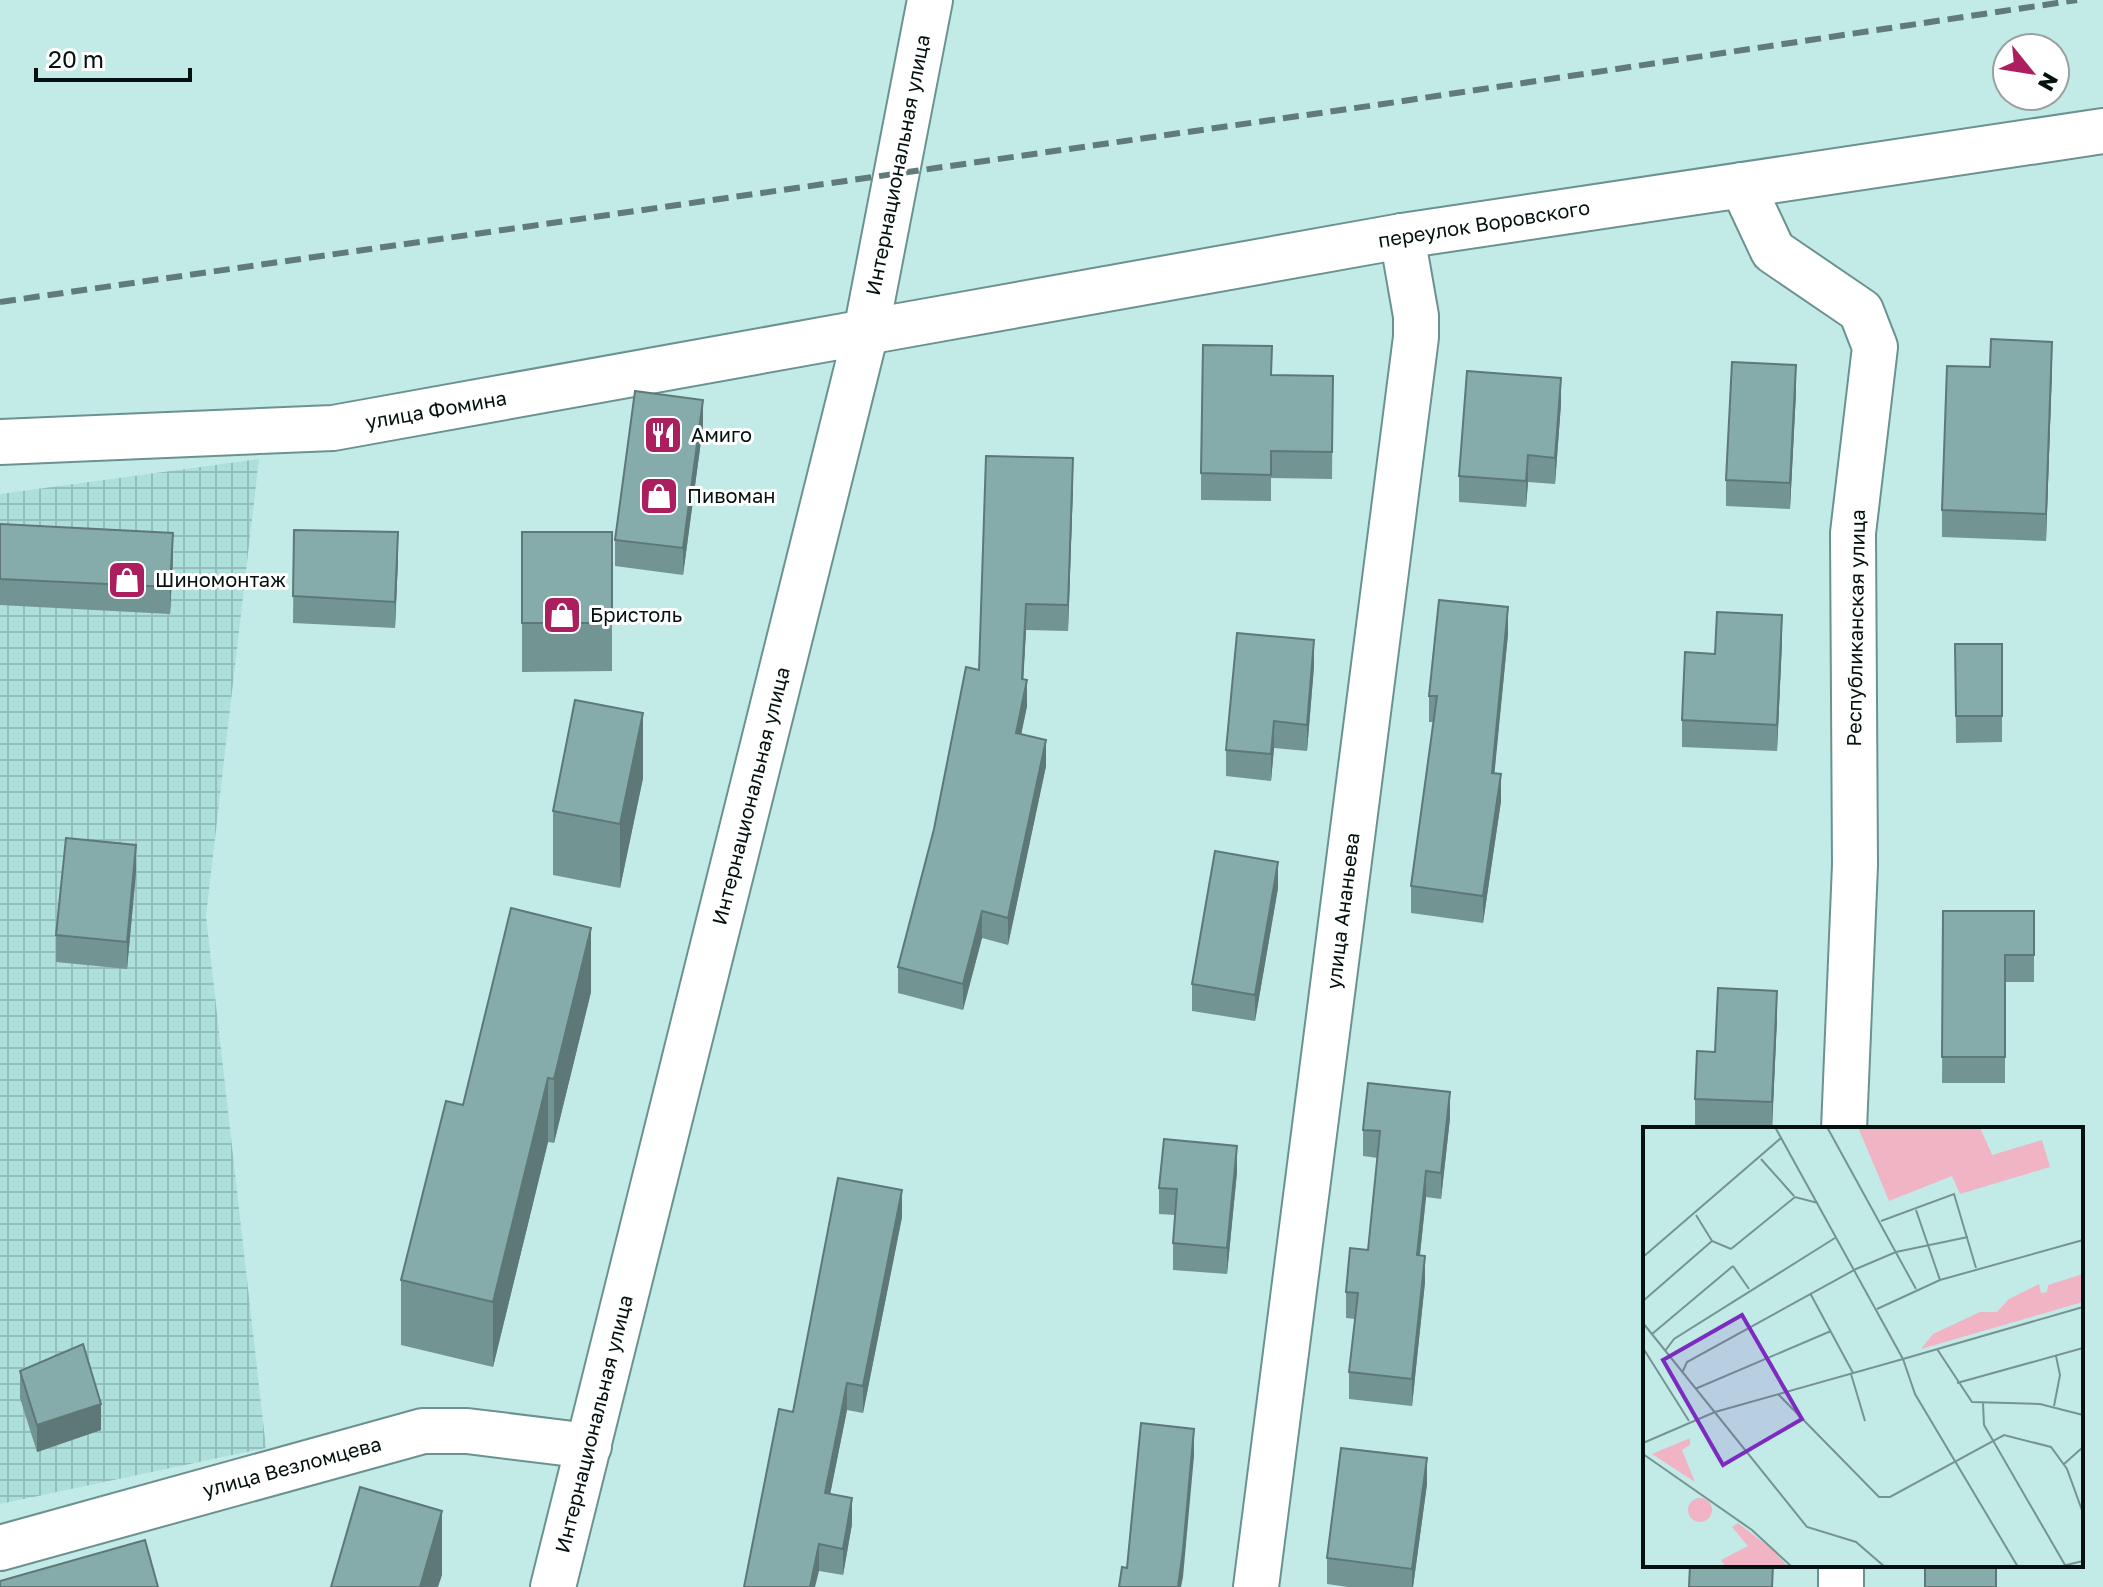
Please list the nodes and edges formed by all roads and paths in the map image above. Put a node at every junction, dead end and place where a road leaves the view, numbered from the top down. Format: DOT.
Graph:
graph roads {
  1 [pos="930,0"];
  2 [pos="2103,131"];
  3 [pos="1742,185"];
  4 [pos="1402,236"];
  5 [pos="866,332"];
  6 [pos="0,442"];
  7 [pos="1844,1127"];
  8 [pos="589,1446"];
  9 [pos="0,1548"];
  10 [pos="553,1587"];
  11 [pos="1256,1587"];
  1 -- 5 [label="street, Интернациональная улица"];
  2 -- 3 [label="street, переулок Воровского"];
  3 -- 4 [label="street, переулок Воровского"];
  3 -- 7 [label="street, Республиканская улица"];
  4 -- 5 [label="street, переулок Воровского"];
  4 -- 11 [label="street, улица Ананьева"];
  5 -- 6 [label="street, улица Фомина"];
  5 -- 8 [label="street, Интернациональная улица"];
  8 -- 9 [label="street, улица Везломцева"];
  8 -- 10 [label="street, Интернациональная улица"];
}
